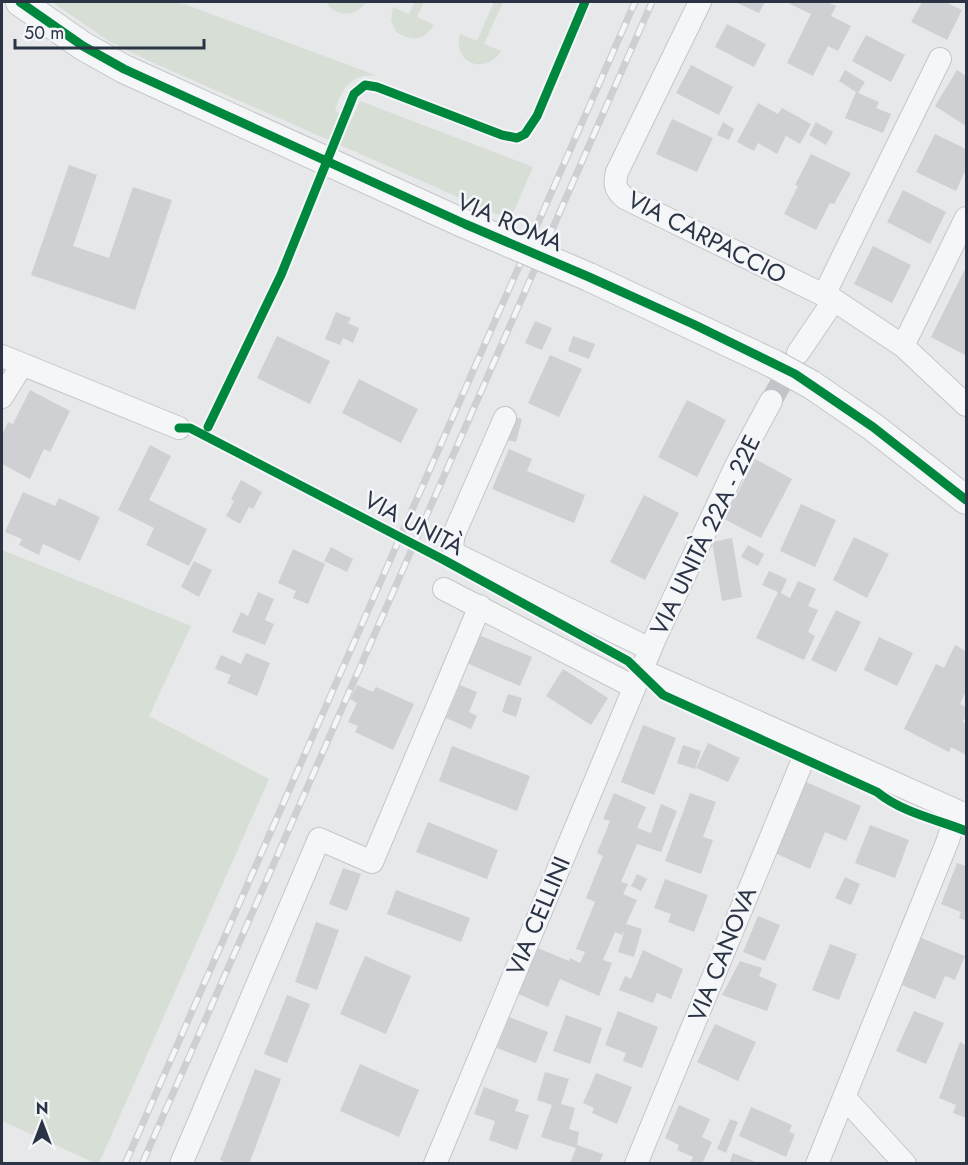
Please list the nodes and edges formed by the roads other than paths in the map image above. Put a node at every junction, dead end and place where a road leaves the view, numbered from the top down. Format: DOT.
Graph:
graph roads {
  1 [pos="22,2"];
  2 [pos="700,2"];
  3 [pos="940,58"];
  4 [pos="966,218"];
  5 [pos="829,297"];
  6 [pos="903,346"];
  7 [pos="2,356"];
  8 [pos="786,358"];
  9 [pos="22,365"];
  10 [pos="2,398"];
  11 [pos="771,401"];
  12 [pos="966,405"];
  13 [pos="505,418"];
  14 [pos="179,428"];
  15 [pos="966,500"];
  16 [pos="444,589"];
  17 [pos="480,606"];
  18 [pos="642,669"];
  19 [pos="809,746"];
  20 [pos="962,813"];
  21 [pos="844,1097"];
  22 [pos="181,1164"];
  23 [pos="435,1164"];
  24 [pos="636,1164"];
  25 [pos="817,1164"];
  26 [pos="905,1164"];
  1 -- 8 [label="street, VIA ROMA, bridge"];
  2 -- 5 [label="street, VIA CARPACCIO"];
  3 -- 5 [label="street"];
  4 -- 6 [label="street"];
  5 -- 6 [label="street, VIA CARPACCIO"];
  5 -- 8 [label="street"];
  6 -- 12 [label="street, VIA CARPACCIO"];
  7 -- 9 [label="street"];
  8 -- 15 [label="street, VIA ROMA, bridge"];
  9 -- 10 [label="street"];
  9 -- 14 [label="street"];
  11 -- 18 [label="street, VIA UNITÀ 22A - 22E"];
  13 -- 18 [label="street, VIA UNITÀ"];
  16 -- 17 [label="street, VIA UNITÀ"];
  17 -- 18 [label="street, VIA UNITÀ"];
  17 -- 22 [label="street"];
  18 -- 19 [label="street, VIA UNITÀ"];
  18 -- 23 [label="street, VIA CELLINI"];
  19 -- 20 [label="street, VIA UNITÀ"];
  19 -- 24 [label="street, VIA CANOVA"];
  20 -- 21 [label="street"];
  21 -- 25 [label="street"];
  21 -- 26 [label="street"];
}
